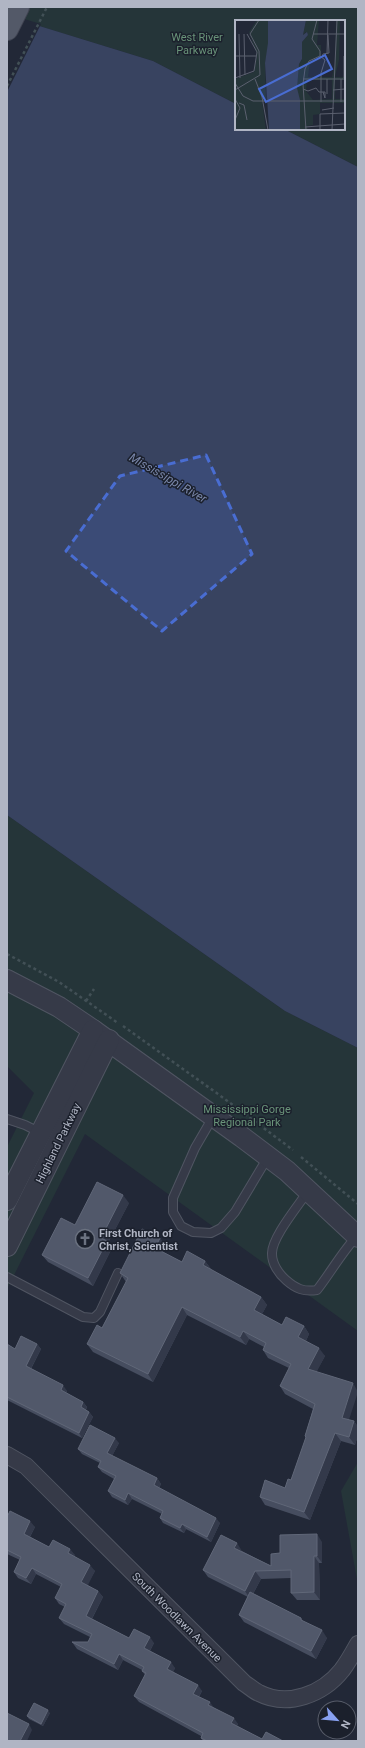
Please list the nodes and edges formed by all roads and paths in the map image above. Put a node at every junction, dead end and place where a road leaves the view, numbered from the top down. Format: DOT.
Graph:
graph roads {
  1 [pos="18,7"];
  2 [pos="47,7"];
  3 [pos="7,29"];
  4 [pos="7,86"];
  5 [pos="7,954"];
  6 [pos="7,980"];
  7 [pos="94,990"];
  8 [pos="101,1035"];
  9 [pos="214,1116"];
  10 [pos="7,1119"];
  11 [pos="41,1133"];
  12 [pos="61,1138"];
  13 [pos="268,1156"];
  14 [pos="309,1190"];
  15 [pos="7,1200"];
  16 [pos="358,1236"];
  17 [pos="7,1246"];
  18 [pos="118,1272"];
  19 [pos="7,1277"];
  20 [pos="7,1455"];
  21 [pos="358,1644"];
  22 [pos="353,1664"];
  1 -- 3 [label="main road"];
  2 -- 4 [label="path"];
  5 -- 7 [label="path"];
  6 -- 8 [label="street"];
  8 -- 9 [label="street"];
  8 -- 11 [label="street, Highland Parkway"];
  8 -- 12 [label="street, Highland Parkway"];
  9 -- 13 [label="street"];
  9 -- 13 [label="lane"];
  10 -- 11 [label="lane"];
  11 -- 12 [label="street"];
  11 -- 15 [label="street, Highland Parkway"];
  12 -- 17 [label="street, Highland Parkway"];
  13 -- 14 [label="street"];
  14 -- 16 [label="street"];
  14 -- 16 [label="lane"];
  18 -- 19 [label="lane"];
  20 -- 22 [label="street, South Woodlawn Avenue"];
  21 -- 22 [label="street, South Woodlawn Avenue"];
}
